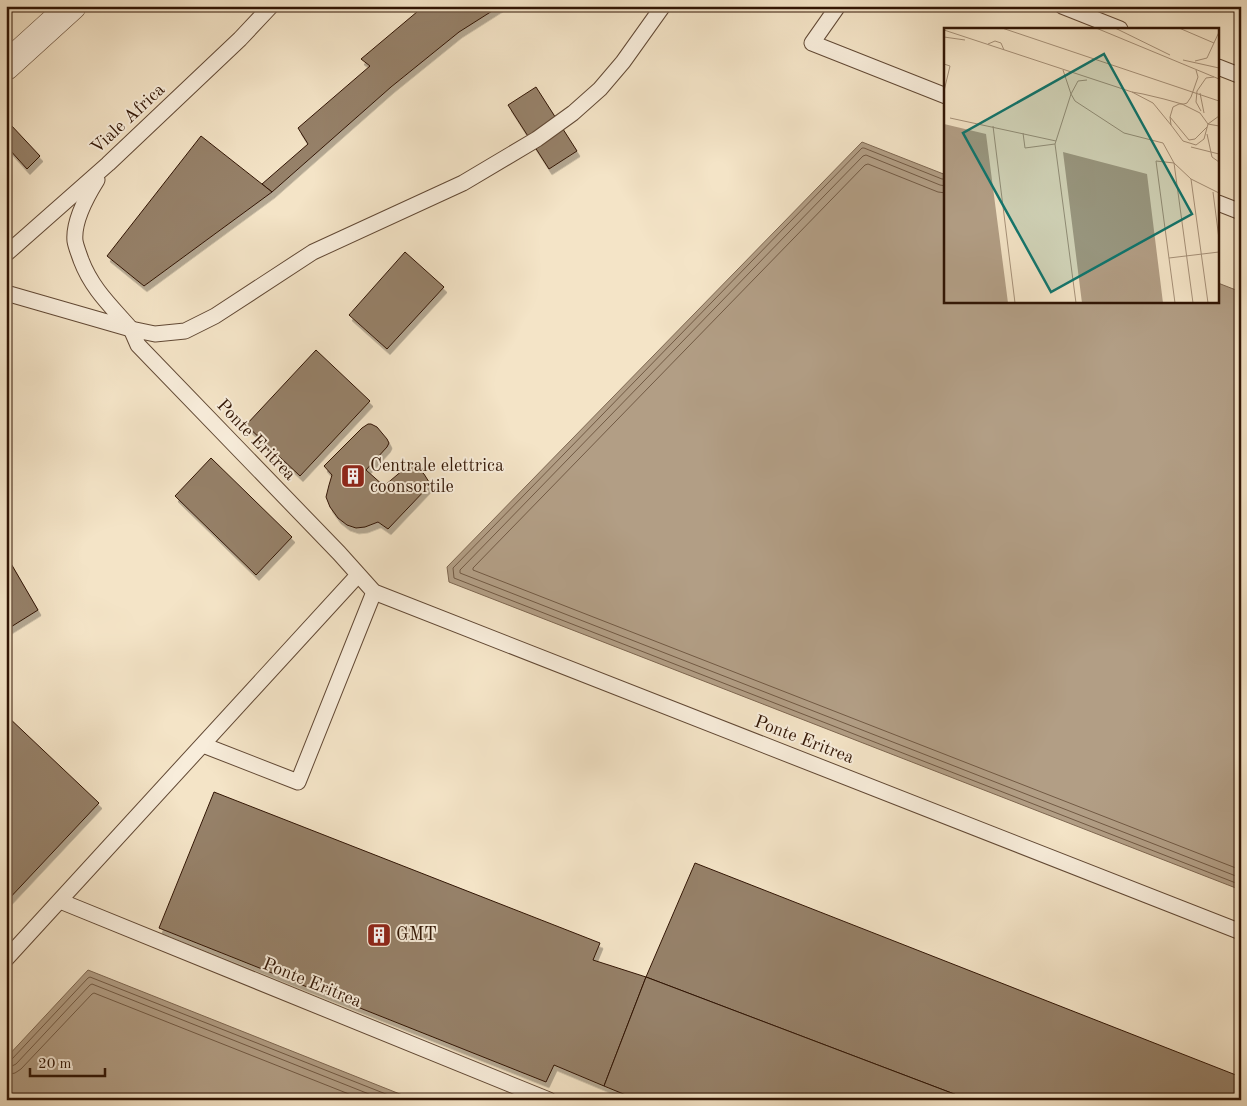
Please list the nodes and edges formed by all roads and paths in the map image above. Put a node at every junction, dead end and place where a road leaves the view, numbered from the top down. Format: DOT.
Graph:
graph roads {
  1 [pos="72,6"];
  2 [pos="271,6"];
  3 [pos="663,6"];
  4 [pos="838,6"];
  5 [pos="1062,6"];
  6 [pos="1117,28"];
  7 [pos="6,66"];
  8 [pos="1220,68"];
  9 [pos="1241,76"];
  10 [pos="944,95"];
  11 [pos="108,164"];
  12 [pos="1220,204"];
  13 [pos="1241,212"];
  14 [pos="6,254"];
  15 [pos="6,293"];
  16 [pos="130,329"];
  17 [pos="358,575"];
  18 [pos="374,592"];
  19 [pos="203,745"];
  20 [pos="60,901"];
  21 [pos="1241,932"];
  22 [pos="6,959"];
  23 [pos="550,1100"];
  1 -- 7 [label="street"];
  2 -- 11 [label="lane, Viale Africa"];
  3 -- 16 [label="lane"];
  4 -- 10 [label="lane"];
  5 -- 6 [label="lane"];
  8 -- 9 [label="lane"];
  11 -- 14 [label="lane, Viale Africa"];
  11 -- 16 [label="lane, Ponte Eritrea"];
  12 -- 13 [label="lane"];
  15 -- 16 [label="lane"];
  16 -- 17 [label="lane, Ponte Eritrea"];
  17 -- 18 [label="lane, Ponte Eritrea"];
  17 -- 19 [label="lane"];
  18 -- 19 [label="lane"];
  18 -- 21 [label="lane, Ponte Eritrea"];
  19 -- 20 [label="lane"];
  20 -- 22 [label="lane"];
  20 -- 23 [label="lane, Ponte Eritrea"];
}
